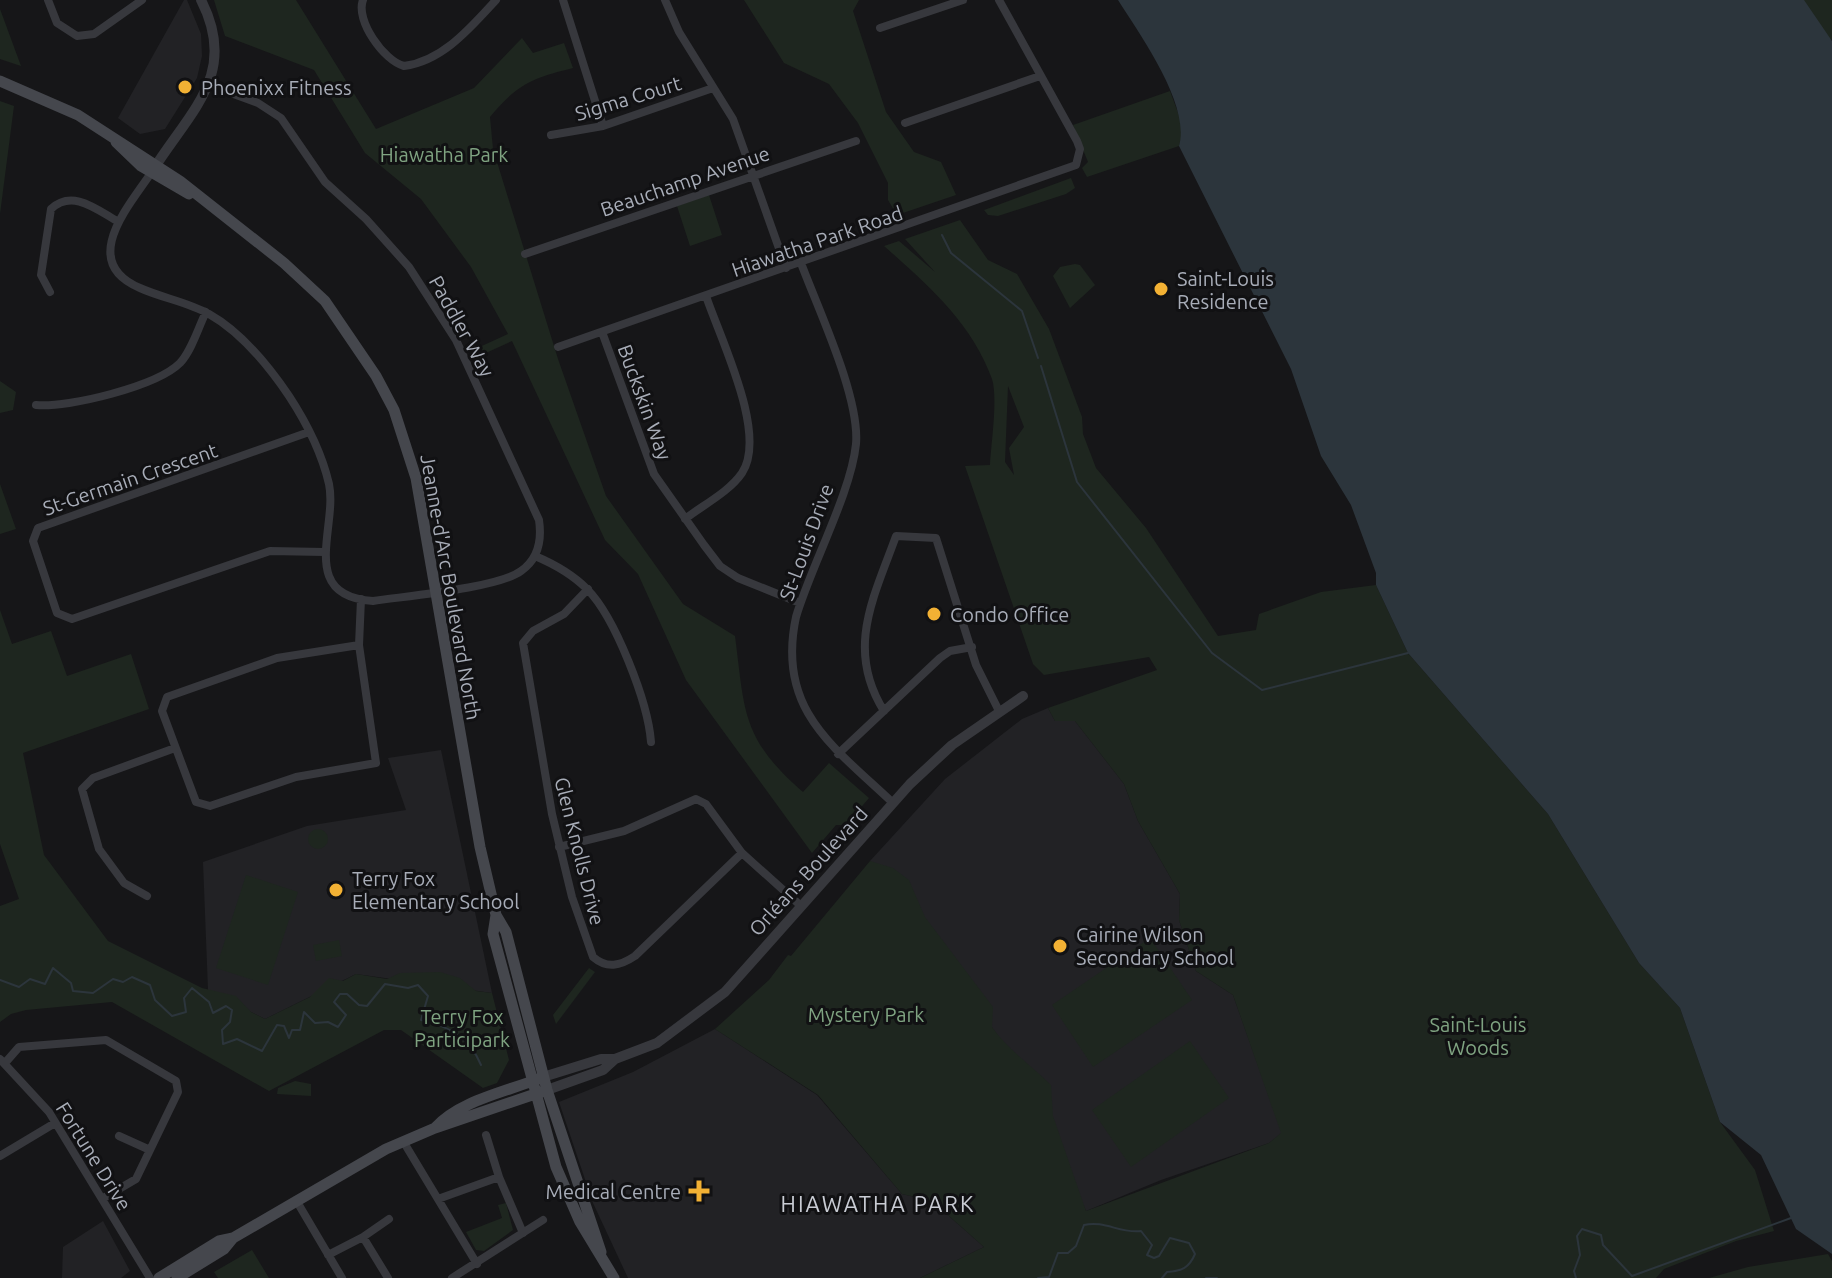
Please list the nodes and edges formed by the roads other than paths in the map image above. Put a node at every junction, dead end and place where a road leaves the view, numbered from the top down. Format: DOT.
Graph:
graph roads {
  1 [pos="48,0"];
  2 [pos="142,0"];
  3 [pos="201,0"];
  4 [pos="363,0"];
  5 [pos="496,0"];
  6 [pos="563,0"];
  7 [pos="665,0"];
  8 [pos="963,0"];
  9 [pos="999,0"];
  10 [pos="880,28"];
  11 [pos="1040,76"];
  12 [pos="0,81"];
  13 [pos="209,85"];
  14 [pos="713,88"];
  15 [pos="905,123"];
  16 [pos="603,126"];
  17 [pos="551,135"];
  18 [pos="856,141"];
  19 [pos="154,168"];
  20 [pos="753,175"];
  21 [pos="117,221"];
  22 [pos="525,254"];
  23 [pos="801,263"];
  24 [pos="786,268"];
  25 [pos="50,292"];
  26 [pos="706,296"];
  27 [pos="206,312"];
  28 [pos="602,332"];
  29 [pos="558,347"];
  30 [pos="36,405"];
  31 [pos="309,432"];
  32 [pos="685,519"];
  33 [pos="324,552"];
  34 [pos="535,556"];
  35 [pos="588,589"];
  36 [pos="435,591"];
  37 [pos="361,599"];
  38 [pos="800,603"];
  39 [pos="359,645"];
  40 [pos="972,647"];
  41 [pos="1023,696"];
  42 [pos="884,711"];
  43 [pos="999,711"];
  44 [pos="651,742"];
  45 [pos="175,748"];
  46 [pos="838,754"];
  47 [pos="893,803"];
  48 [pos="559,847"];
  49 [pos="742,853"];
  50 [pos="147,896"];
  51 [pos="801,906"];
  52 [pos="496,915"];
  53 [pos="615,1059"];
  54 [pos="3,1061"];
  55 [pos="543,1077"];
  56 [pos="531,1081"];
  57 [pos="547,1090"];
  58 [pos="534,1094"];
  59 [pos="55,1123"];
  60 [pos="435,1128"];
  61 [pos="486,1135"];
  62 [pos="119,1136"];
  63 [pos="403,1141"];
  64 [pos="150,1150"];
  65 [pos="0,1156"];
  66 [pos="499,1177"];
  67 [pos="102,1199"];
  68 [pos="438,1199"];
  69 [pos="296,1200"];
  70 [pos="389,1219"];
  71 [pos="543,1220"];
  72 [pos="523,1233"];
  73 [pos="363,1237"];
  74 [pos="233,1238"];
  75 [pos="601,1252"];
  76 [pos="328,1255"];
  77 [pos="477,1264"];
  78 [pos="613,1277"];
  79 [pos="150,1278"];
  80 [pos="159,1278"];
  81 [pos="177,1278"];
  82 [pos="342,1278"];
  83 [pos="388,1278"];
  84 [pos="452,1278"];
  1 -- 2 [label="street"];
  3 -- 13 [label="street"];
  4 -- 5 [label="street"];
  6 -- 16 [label="street"];
  7 -- 14 [label="street"];
  8 -- 10 [label="street"];
  9 -- 11 [label="street"];
  11 -- 15 [label="street"];
  11 -- 23 [label="street, Hiawatha Park Road"];
  12 -- 19 [label="main road, Jeanne-d'Arc Boulevard North"];
  13 -- 19 [label="street"];
  13 -- 34 [label="street, Paddler Way"];
  14 -- 16 [label="street, Sigma Court"];
  14 -- 20 [label="street"];
  16 -- 17 [label="street, Sigma Court"];
  18 -- 20 [label="street, Beauchamp Avenue"];
  19 -- 21 [label="street"];
  19 -- 36 [label="main road, Jeanne-d'Arc Boulevard North"];
  20 -- 22 [label="street, Beauchamp Avenue"];
  20 -- 24 [label="street"];
  21 -- 25 [label="street"];
  21 -- 27 [label="street"];
  23 -- 24 [label="street, Hiawatha Park Road"];
  23 -- 38 [label="street, St-Louis Drive"];
  24 -- 26 [label="street, Hiawatha Park Road"];
  26 -- 28 [label="street, Hiawatha Park Road"];
  26 -- 32 [label="street"];
  27 -- 30 [label="street"];
  27 -- 31 [label="street"];
  28 -- 29 [label="street, Hiawatha Park Road"];
  28 -- 32 [label="street, Buckskin Way"];
  31 -- 33 [label="street"];
  31 -- 33 [label="street, St-Germain Crescent"];
  32 -- 38 [label="street, Buckskin Way"];
  33 -- 37 [label="street"];
  34 -- 35 [label="street"];
  34 -- 36 [label="street"];
  35 -- 44 [label="street"];
  35 -- 48 [label="street, Glen Knolls Drive"];
  36 -- 37 [label="street"];
  36 -- 52 [label="main road, Jeanne-d'Arc Boulevard North"];
  37 -- 39 [label="street"];
  38 -- 46 [label="street, St-Louis Drive"];
  39 -- 45 [label="street"];
  39 -- 45 [label="street"];
  40 -- 42 [label="street"];
  40 -- 42 [label="street"];
  40 -- 43 [label="street"];
  41 -- 43 [label="street, Orléans Boulevard"];
  42 -- 46 [label="street"];
  43 -- 47 [label="street, Orléans Boulevard"];
  45 -- 50 [label="street"];
  46 -- 47 [label="street, St-Louis Drive"];
  47 -- 51 [label="street, Orléans Boulevard"];
  48 -- 49 [label="street"];
  48 -- 49 [label="street, Glen Knolls Drive"];
  49 -- 51 [label="street"];
  51 -- 53 [label="street, Orléans Boulevard"];
  52 -- 55 [label="main road, Jeanne-d'Arc Boulevard North"];
  52 -- 56 [label="main road, Jeanne-d'Arc Boulevard North"];
  53 -- 55 [label="street, Orléans Boulevard"];
  53 -- 57 [label="street, Orléans Boulevard"];
  54 -- 59 [label="street, Fortune Drive"];
  54 -- 64 [label="street"];
  55 -- 56 [label="main road, Orléans Boulevard"];
  55 -- 57 [label="main road, Jeanne-d'Arc Boulevard North"];
  56 -- 58 [label="main road, Jeanne-d'Arc Boulevard North"];
  56 -- 60 [label="main road, Orléans Boulevard"];
  57 -- 58 [label="main road, Orléans Boulevard"];
  57 -- 75 [label="main road, Jeanne-d'Arc Boulevard North"];
  58 -- 60 [label="main road, Orléans Boulevard"];
  58 -- 75 [label="main road, Jeanne-d'Arc Boulevard North"];
  59 -- 65 [label="street"];
  59 -- 67 [label="street, Fortune Drive"];
  60 -- 63 [label="main road, Orléans Boulevard"];
  61 -- 66 [label="street"];
  62 -- 64 [label="street"];
  63 -- 68 [label="street"];
  63 -- 69 [label="main road, Orléans Boulevard"];
  64 -- 67 [label="street"];
  66 -- 68 [label="street"];
  66 -- 72 [label="street"];
  67 -- 79 [label="street, Fortune Drive"];
  68 -- 77 [label="street"];
  69 -- 74 [label="main road, Orléans Boulevard"];
  69 -- 76 [label="street"];
  70 -- 73 [label="street"];
  71 -- 72 [label="street"];
  72 -- 77 [label="street"];
  73 -- 76 [label="street"];
  73 -- 83 [label="street"];
  74 -- 80 [label="main road, Orléans Boulevard"];
  74 -- 81 [label="main road, Orléans Boulevard"];
  75 -- 78 [label="main road, Jeanne-d'Arc Boulevard North"];
  76 -- 82 [label="street"];
  77 -- 84 [label="street"];
}
